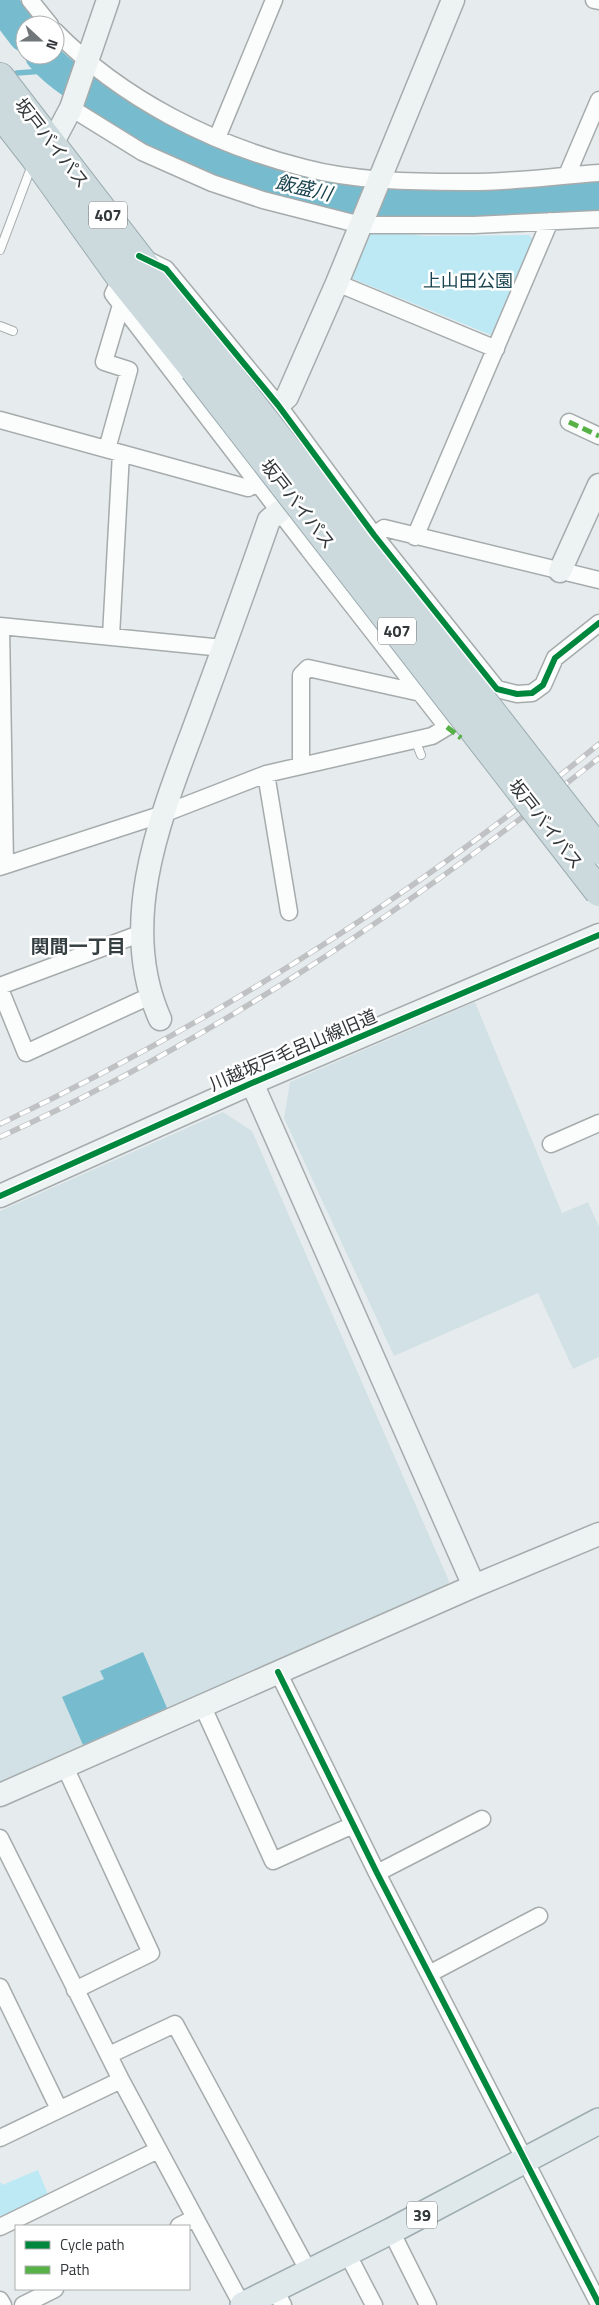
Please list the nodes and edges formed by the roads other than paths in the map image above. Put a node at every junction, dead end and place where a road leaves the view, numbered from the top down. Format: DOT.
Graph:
graph roads {
  1 [pos="30,0"];
  2 [pos="108,0"];
  3 [pos="274,0"];
  4 [pos="454,0"];
  5 [pos="594,0"];
  6 [pos="599,1"];
  7 [pos="42,15"];
  8 [pos="65,42"];
  9 [pos="86,66"];
  10 [pos="0,77"];
  11 [pos="599,100"];
  12 [pos="72,104"];
  13 [pos="0,113"];
  14 [pos="217,138"];
  15 [pos="44,151"];
  16 [pos="599,173"];
  17 [pos="567,175"];
  18 [pos="379,184"];
  19 [pos="599,219"];
  20 [pos="363,222"];
  21 [pos="550,222"];
  22 [pos="0,250"];
  23 [pos="139,256"];
  24 [pos="121,278"];
  25 [pos="338,283"];
  26 [pos="121,305"];
  27 [pos="0,326"];
  28 [pos="13,331"];
  29 [pos="496,349"];
  30 [pos="204,362"];
  31 [pos="278,405"];
  32 [pos="0,420"];
  33 [pos="569,422"];
  34 [pos="599,436"];
  35 [pos="114,451"];
  36 [pos="258,482"];
  37 [pos="599,486"];
  38 [pos="279,512"];
  39 [pos="359,516"];
  40 [pos="374,535"];
  41 [pos="415,537"];
  42 [pos="309,550"];
  43 [pos="560,570"];
  44 [pos="599,580"];
  45 [pos="599,623"];
  46 [pos="0,626"];
  47 [pos="111,636"];
  48 [pos="223,648"];
  49 [pos="497,689"];
  50 [pos="421,693"];
  51 [pos="447,727"];
  52 [pos="416,740"];
  53 [pos="421,755"];
  54 [pos="301,765"];
  55 [pos="266,774"];
  56 [pos="163,814"];
  57 [pos="599,850"];
  58 [pos="2,866"];
  59 [pos="599,892"];
  60 [pos="289,912"];
  61 [pos="142,933"];
  62 [pos="599,935"];
  63 [pos="0,987"];
  64 [pos="150,996"];
  65 [pos="160,1019"];
  66 [pos="252,1084"];
  67 [pos="599,1123"];
  68 [pos="550,1144"];
  69 [pos="0,1196"];
  70 [pos="599,1534"];
  71 [pos="474,1586"];
  72 [pos="278,1672"];
  73 [pos="202,1706"];
  74 [pos="65,1767"];
  75 [pos="0,1794"];
  76 [pos="482,1819"];
  77 [pos="353,1825"];
  78 [pos="0,1838"];
  79 [pos="377,1873"];
  80 [pos="539,1916"];
  81 [pos="429,1974"];
  82 [pos="0,1987"];
  83 [pos="75,1990"];
  84 [pos="109,2056"];
  85 [pos="121,2080"];
  86 [pos="60,2109"];
  87 [pos="599,2121"];
  88 [pos="0,2138"];
  89 [pos="158,2150"];
  90 [pos="524,2161"];
  91 [pos="195,2218"];
  92 [pos="181,2225"];
  93 [pos="0,2227"];
  94 [pos="391,2231"];
  95 [pos="347,2253"];
  96 [pos="309,2272"];
  97 [pos="53,2290"];
  98 [pos="279,2298"];
  99 [pos="0,2300"];
  100 [pos="599,2304"];
  101 [pos="3,2305"];
  102 [pos="23,2305"];
  103 [pos="242,2305"];
  104 [pos="374,2305"];
  105 [pos="428,2305"];
  1 -- 7 [label="street"];
  2 -- 9 [label="street"];
  3 -- 14 [label="street"];
  4 -- 18 [label="street"];
  5 -- 6 [label="street"];
  8 -- 9 [label="street"];
  9 -- 12 [label="street"];
  9 -- 14 [label="street"];
  10 -- 15 [label="highway, 坂戸バイパス / 407"];
  11 -- 17 [label="street"];
  12 -- 15 [label="street"];
  12 -- 20 [label="street"];
  13 -- 15 [label="highway, 坂戸バイパス / 407"];
  14 -- 18 [label="street"];
  15 -- 22 [label="lane"];
  15 -- 23 [label="highway, 坂戸バイパス / 407"];
  15 -- 24 [label="highway, 坂戸バイパス / 407"];
  16 -- 17 [label="street"];
  17 -- 18 [label="street"];
  18 -- 20 [label="street"];
  19 -- 21 [label="street"];
  20 -- 21 [label="street"];
  20 -- 25 [label="street"];
  21 -- 29 [label="street"];
  23 -- 30 [label="highway, 坂戸バイパス / 407"];
  23 -- 31 [label="street"];
  24 -- 26 [label="street"];
  24 -- 30 [label="highway, 坂戸バイパス / 407"];
  25 -- 29 [label="street"];
  25 -- 31 [label="street"];
  26 -- 35 [label="street"];
  26 -- 36 [label="street"];
  27 -- 28 [label="lane"];
  29 -- 41 [label="street"];
  30 -- 57 [label="highway, 坂戸バイパス / 407, bridge"];
  30 -- 59 [label="highway, 坂戸バイパス / 407, bridge"];
  31 -- 39 [label="street"];
  32 -- 35 [label="street"];
  33 -- 34 [label="street"];
  35 -- 36 [label="street"];
  35 -- 47 [label="street"];
  36 -- 38 [label="street"];
  37 -- 43 [label="street"];
  38 -- 42 [label="street"];
  38 -- 48 [label="street"];
  39 -- 40 [label="street"];
  39 -- 42 [label="street"];
  40 -- 41 [label="street"];
  40 -- 49 [label="street"];
  41 -- 43 [label="street"];
  42 -- 50 [label="street"];
  43 -- 44 [label="street"];
  45 -- 49 [label="street"];
  46 -- 47 [label="street"];
  46 -- 58 [label="street"];
  47 -- 48 [label="street"];
  48 -- 56 [label="street"];
  49 -- 51 [label="street"];
  50 -- 51 [label="street"];
  50 -- 54 [label="street"];
  51 -- 52 [label="street"];
  52 -- 53 [label="lane"];
  52 -- 54 [label="street"];
  54 -- 55 [label="street"];
  55 -- 56 [label="street"];
  55 -- 60 [label="street"];
  56 -- 58 [label="street"];
  56 -- 61 [label="street"];
  61 -- 63 [label="street"];
  61 -- 64 [label="street"];
  62 -- 66 [label="street, 川越坂戸毛呂山線旧道"];
  63 -- 64 [label="street"];
  64 -- 65 [label="street"];
  66 -- 69 [label="street, 川越坂戸毛呂山線旧道"];
  66 -- 71 [label="street"];
  67 -- 68 [label="street"];
  70 -- 71 [label="street"];
  71 -- 72 [label="street"];
  72 -- 73 [label="street"];
  72 -- 77 [label="street"];
  73 -- 74 [label="street"];
  73 -- 77 [label="street"];
  74 -- 75 [label="street"];
  74 -- 83 [label="street"];
  76 -- 79 [label="street"];
  77 -- 79 [label="street"];
  78 -- 83 [label="street"];
  79 -- 81 [label="street"];
  80 -- 81 [label="street"];
  81 -- 90 [label="street"];
  82 -- 86 [label="street"];
  83 -- 84 [label="street"];
  84 -- 85 [label="street"];
  84 -- 96 [label="street"];
  85 -- 86 [label="street"];
  85 -- 89 [label="street"];
  86 -- 88 [label="street"];
  87 -- 90 [label="main road, 39"];
  89 -- 91 [label="street"];
  89 -- 93 [label="street"];
  90 -- 94 [label="main road, 39"];
  90 -- 100 [label="street"];
  91 -- 92 [label="street"];
  91 -- 103 [label="street"];
  94 -- 95 [label="main road, 39"];
  94 -- 105 [label="street"];
  95 -- 96 [label="main road, 39"];
  95 -- 104 [label="street"];
  96 -- 98 [label="main road, 39"];
  97 -- 102 [label="street"];
  98 -- 103 [label="main road, 39"];
  99 -- 101 [label="street"];
}
